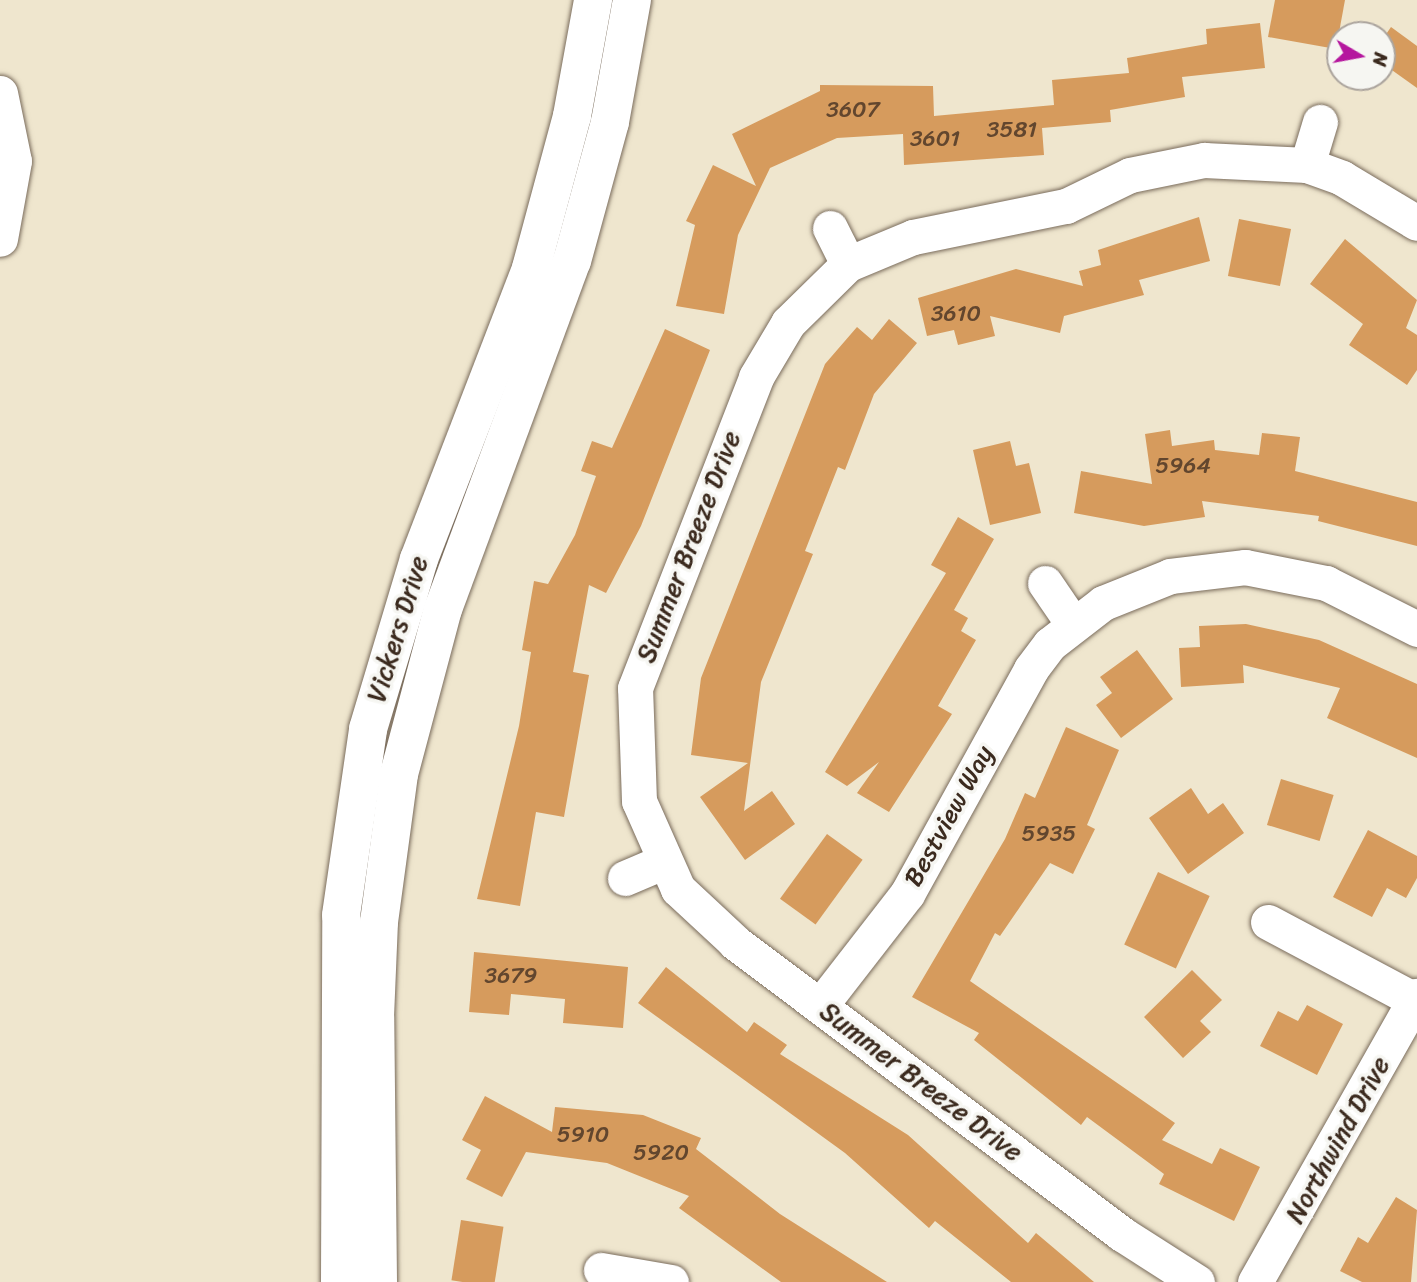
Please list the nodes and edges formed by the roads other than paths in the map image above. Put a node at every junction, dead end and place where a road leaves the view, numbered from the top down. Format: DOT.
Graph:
graph roads {
  1 [pos="593,0"];
  2 [pos="632,0"];
  3 [pos="0,93"];
  4 [pos="1320,122"];
  5 [pos="1307,165"];
  6 [pos="1417,223"];
  7 [pos="830,228"];
  8 [pos="0,239"];
  9 [pos="848,264"];
  10 [pos="1045,583"];
  11 [pos="1073,624"];
  12 [pos="1417,629"];
  13 [pos="661,863"];
  14 [pos="625,878"];
  15 [pos="1268,922"];
  16 [pos="1416,998"];
  17 [pos="820,1006"];
  18 [pos="601,1270"];
  19 [pos="340,1282"];
  20 [pos="378,1282"];
  21 [pos="671,1282"];
  22 [pos="1197,1282"];
  23 [pos="1255,1282"];
  1 -- 19 [label="main road, Vickers Drive"];
  2 -- 20 [label="main road, Vickers Drive"];
  3 -- 8 [label="street"];
  4 -- 5 [label="street"];
  5 -- 6 [label="street, Summer Breeze Drive"];
  5 -- 9 [label="street, Summer Breeze Drive"];
  7 -- 9 [label="street"];
  9 -- 13 [label="street, Summer Breeze Drive"];
  10 -- 11 [label="street"];
  11 -- 12 [label="street, Bestview Way"];
  11 -- 17 [label="street, Bestview Way"];
  13 -- 14 [label="street"];
  13 -- 17 [label="street, Summer Breeze Drive"];
  15 -- 16 [label="street"];
  16 -- 23 [label="street, Northwind Drive"];
  17 -- 22 [label="street, Summer Breeze Drive"];
  18 -- 21 [label="street"];
}
